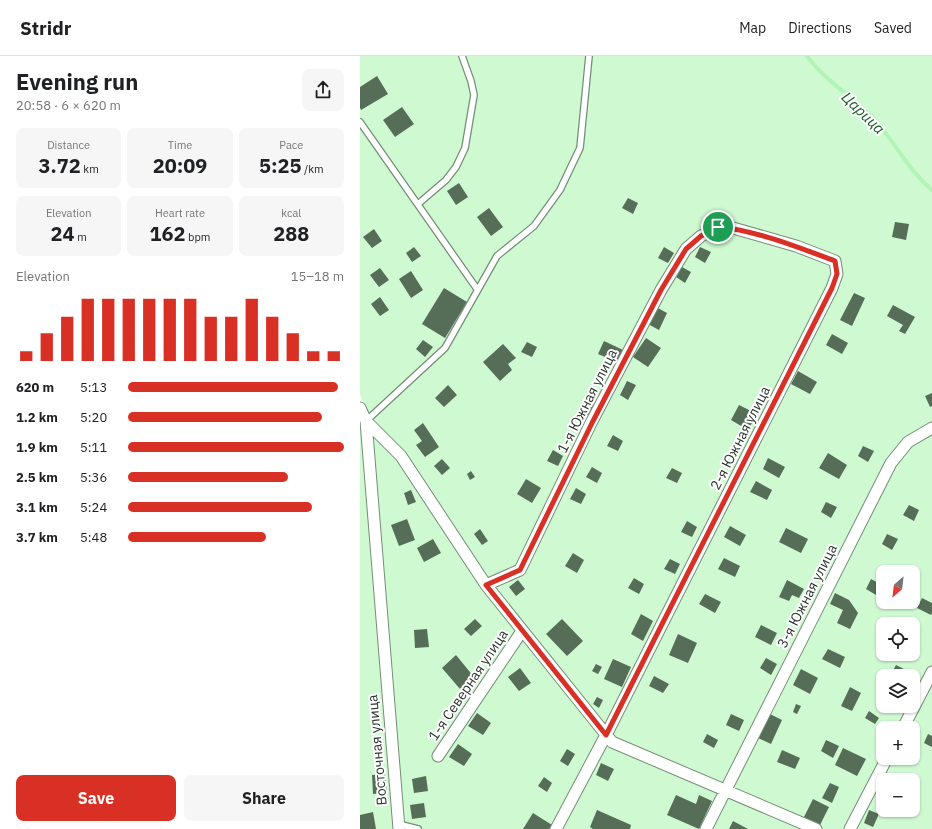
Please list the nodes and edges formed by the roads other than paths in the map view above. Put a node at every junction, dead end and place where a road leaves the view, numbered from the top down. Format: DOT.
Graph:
graph roads {
  1 [pos="462,56"];
  2 [pos="589,56"];
  3 [pos="360,122"];
  4 [pos="418,204"];
  5 [pos="718,227"];
  6 [pos="477,289"];
  7 [pos="360,408"];
  8 [pos="366,421"];
  9 [pos="932,428"];
  10 [pos="486,585"];
  11 [pos="522,631"];
  12 [pos="932,672"];
  13 [pos="907,721"];
  14 [pos="606,735"];
  15 [pos="438,756"];
  16 [pos="883,765"];
  17 [pos="726,792"];
  18 [pos="398,826"];
  19 [pos="418,829"];
  20 [pos="556,829"];
  21 [pos="706,829"];
  22 [pos="816,829"];
  23 [pos="850,829"];
  1 -- 4 [label="lane"];
  2 -- 6 [label="lane"];
  3 -- 4 [label="lane"];
  4 -- 6 [label="lane"];
  5 -- 10 [label="street, 1-я Южная улица"];
  5 -- 14 [label="street, 2-я Южная улица"];
  6 -- 8 [label="lane"];
  7 -- 8 [label="street, Восточная улица"];
  8 -- 10 [label="street"];
  8 -- 18 [label="street, Восточная улица"];
  9 -- 17 [label="street, 3-я Южная улица"];
  10 -- 11 [label="street"];
  11 -- 14 [label="street"];
  11 -- 15 [label="street, 1-я Северная улица"];
  12 -- 13 [label="street"];
  14 -- 17 [label="street"];
  14 -- 20 [label="street"];
  16 -- 23 [label="street"];
  17 -- 21 [label="street, 3-я Южная улица"];
  17 -- 22 [label="street"];
  18 -- 19 [label="lane"];
}
